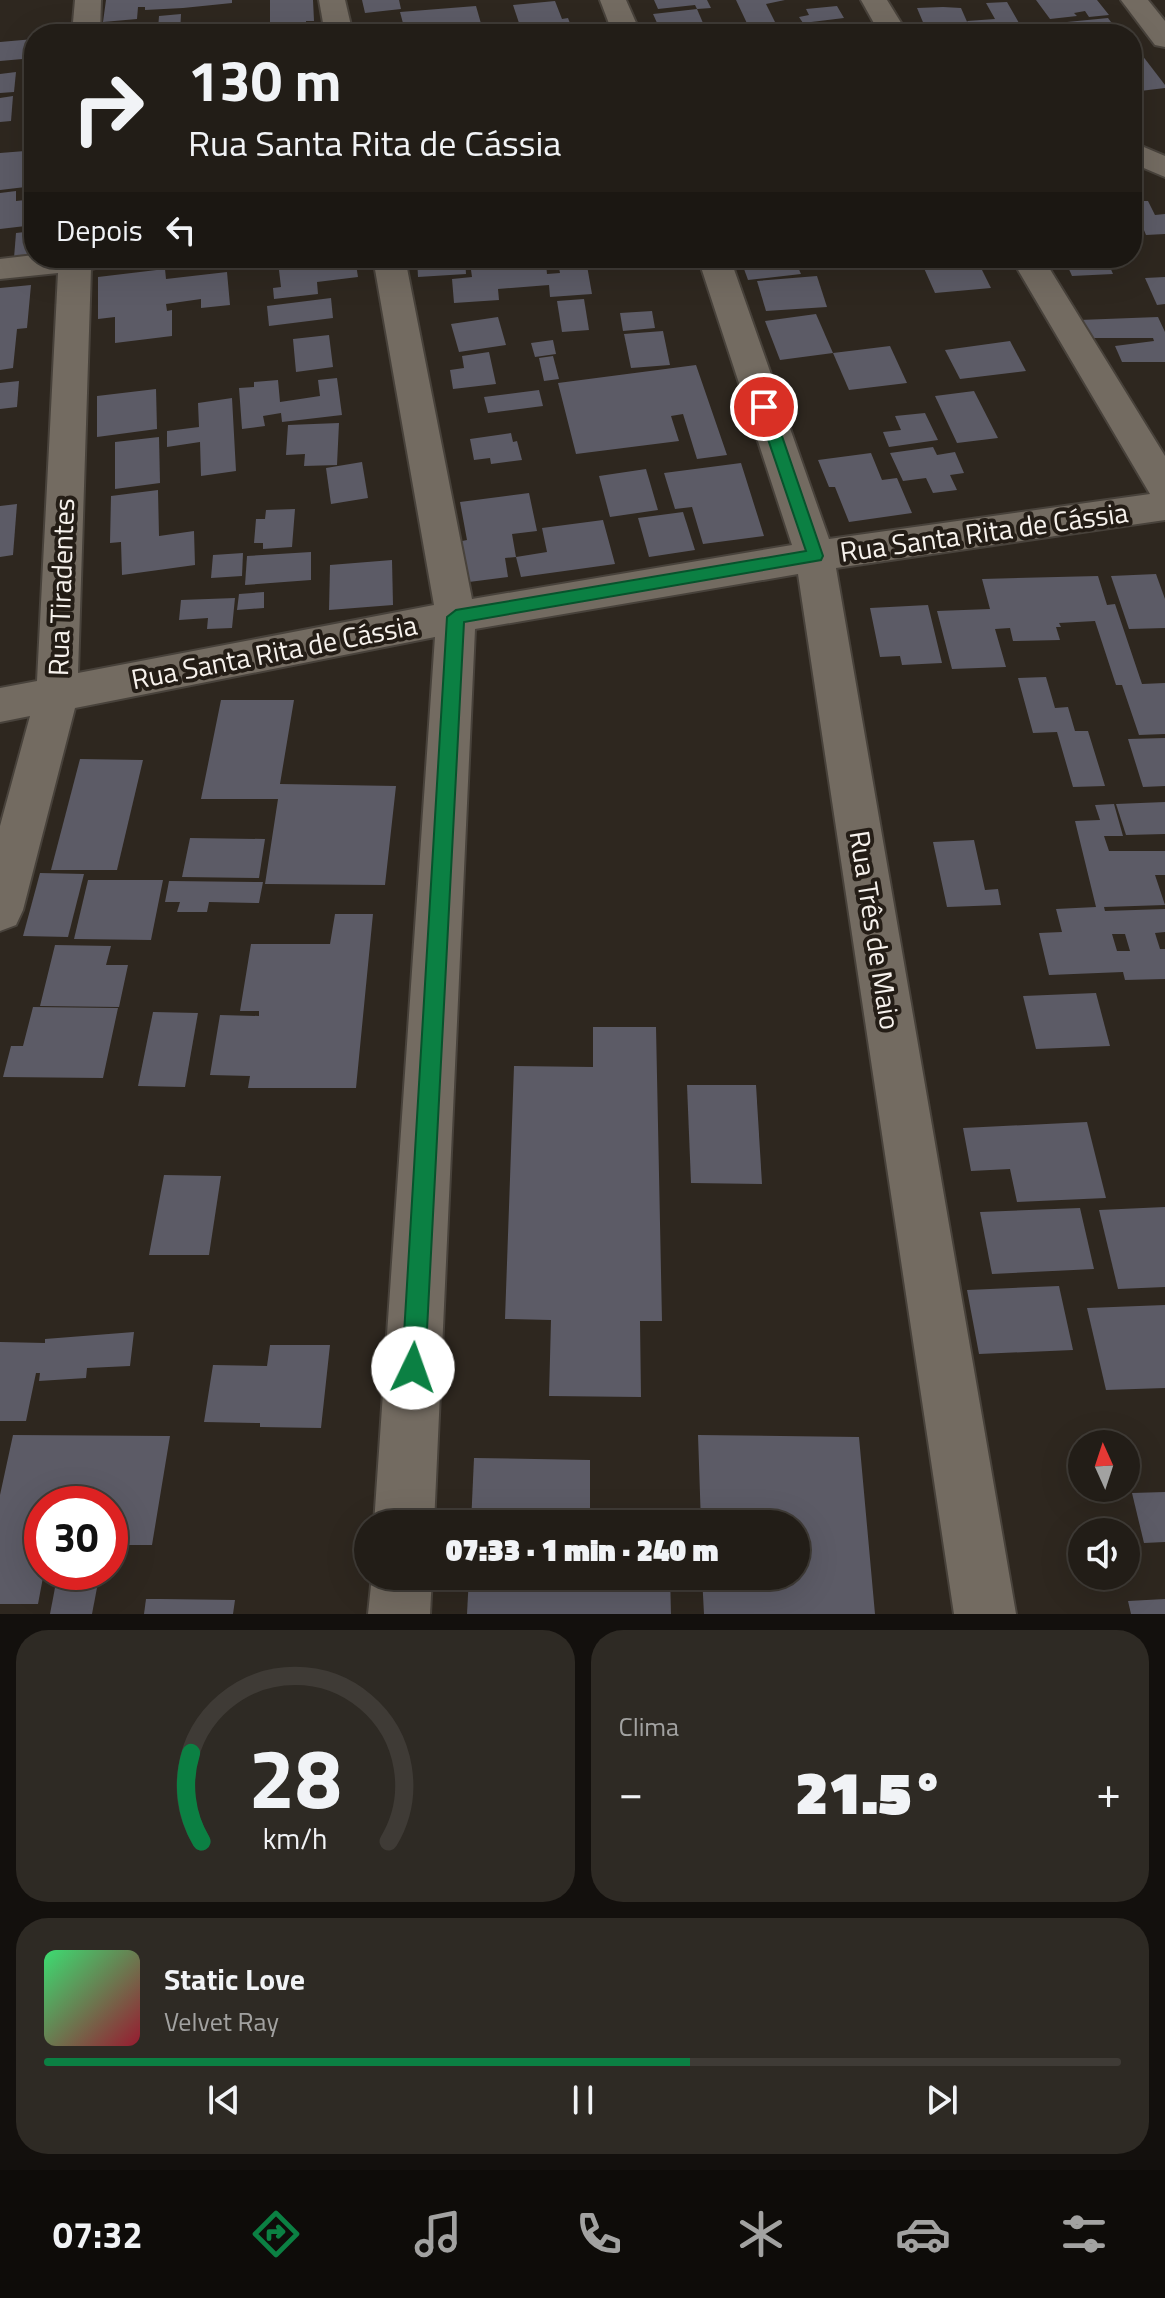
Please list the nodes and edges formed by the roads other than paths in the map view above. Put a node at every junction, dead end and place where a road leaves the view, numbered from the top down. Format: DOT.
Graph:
graph roads {
  1 [pos="88,0"];
  2 [pos="332,0"];
  3 [pos="613,0"];
  4 [pos="874,0"];
  5 [pos="1134,0"];
  6 [pos="87,24"];
  7 [pos="337,24"];
  8 [pos="623,24"];
  9 [pos="888,24"];
  10 [pos="1165,39"];
  11 [pos="1165,139"];
  12 [pos="1142,141"];
  13 [pos="1142,156"];
  14 [pos="1165,168"];
  15 [pos="24,266"];
  16 [pos="82,268"];
  17 [pos="391,268"];
  18 [pos="717,268"];
  19 [pos="1033,268"];
  20 [pos="0,269"];
  21 [pos="1165,487"];
  22 [pos="1165,506"];
  23 [pos="815,556"];
  24 [pos="456,617"];
  25 [pos="57,695"];
  26 [pos="0,705"];
  27 [pos="0,910"];
  28 [pos="405,1510"];
  29 [pos="401,1590"];
  30 [pos="399,1614"];
  31 [pos="985,1614"];
  1 -- 6 [label="street"];
  2 -- 7 [label="street"];
  3 -- 8 [label="street"];
  4 -- 9 [label="street"];
  5 -- 10 [label="street"];
  11 -- 12 [label="street"];
  13 -- 14 [label="street"];
  15 -- 20 [label="street"];
  16 -- 25 [label="street, Rua Tiradentes"];
  17 -- 24 [label="street"];
  18 -- 23 [label="street, Rua Três de Maio"];
  19 -- 21 [label="street"];
  22 -- 23 [label="street, Rua Santa Rita de Cássia"];
  23 -- 24 [label="street, Rua Santa Rita de Cássia"];
  23 -- 31 [label="street, Rua Três de Maio"];
  24 -- 25 [label="street, Rua Santa Rita de Cássia"];
  24 -- 28 [label="street"];
  25 -- 26 [label="street, Rua Santa Rita de Cássia"];
  25 -- 27 [label="street, Rua Tiradentes"];
  29 -- 30 [label="street"];
}
